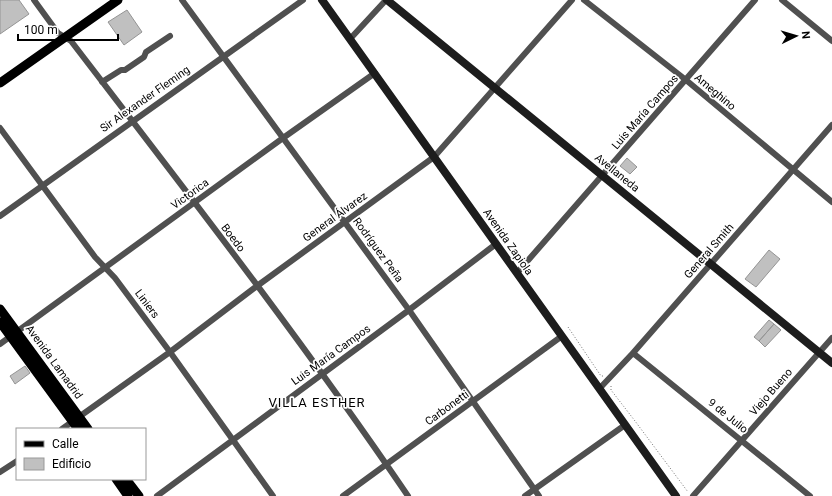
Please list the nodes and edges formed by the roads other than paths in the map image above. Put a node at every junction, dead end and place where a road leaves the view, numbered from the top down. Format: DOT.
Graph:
graph roads {
  1 [pos="34,0"];
  2 [pos="118,0"];
  3 [pos="182,0"];
  4 [pos="303,0"];
  5 [pos="322,0"];
  6 [pos="386,0"];
  7 [pos="572,0"];
  8 [pos="584,0"];
  9 [pos="755,0"];
  10 [pos="782,0"];
  11 [pos="170,36"];
  12 [pos="64,37"];
  13 [pos="350,39"];
  14 [pos="832,41"];
  15 [pos="223,56"];
  16 [pos="375,73"];
  17 [pos="686,80"];
  18 [pos="102,82"];
  19 [pos="0,83"];
  20 [pos="495,88"];
  21 [pos="132,121"];
  22 [pos="832,125"];
  23 [pos="0,128"];
  24 [pos="283,138"];
  25 [pos="434,157"];
  26 [pos="793,169"];
  27 [pos="602,175"];
  28 [pos="42,185"];
  29 [pos="832,202"];
  30 [pos="195,203"];
  31 [pos="0,216"];
  32 [pos="345,222"];
  33 [pos="496,244"];
  34 [pos="711,264"];
  35 [pos="105,268"];
  36 [pos="517,273"];
  37 [pos="257,286"];
  38 [pos="0,309"];
  39 [pos="409,310"];
  40 [pos="0,322"];
  41 [pos="14,334"];
  42 [pos="562,336"];
  43 [pos="832,338"];
  44 [pos="0,344"];
  45 [pos="170,352"];
  46 [pos="633,353"];
  47 [pos="819,353"];
  48 [pos="832,363"];
  49 [pos="322,374"];
  50 [pos="600,388"];
  51 [pos="473,401"];
  52 [pos="77,423"];
  53 [pos="625,425"];
  54 [pos="64,428"];
  55 [pos="86,428"];
  56 [pos="233,439"];
  57 [pos="742,440"];
  58 [pos="16,461"];
  59 [pos="386,464"];
  60 [pos="0,472"];
  61 [pos="117,480"];
  62 [pos="127,480"];
  63 [pos="534,490"];
  64 [pos="128,496"];
  65 [pos="139,496"];
  66 [pos="157,496"];
  67 [pos="273,496"];
  68 [pos="343,496"];
  69 [pos="408,496"];
  70 [pos="525,496"];
  71 [pos="539,496"];
  72 [pos="676,496"];
  73 [pos="691,496"];
  74 [pos="810,496"];
  1 -- 12 [label="street, Boedo"];
  2 -- 12 [label="main road"];
  3 -- 15 [label="street, Rodríguez Peña"];
  4 -- 15 [label="street, Sir Alexander Fleming"];
  5 -- 13 [label="main road, Avenida Zapiola"];
  6 -- 13 [label="street"];
  6 -- 20 [label="main road, Avellaneda"];
  7 -- 20 [label="street, General Álvarez"];
  8 -- 17 [label="street, Ameghino"];
  9 -- 17 [label="street, Luis María Campos"];
  10 -- 14 [label="street"];
  11 -- 18 [label="street"];
  12 -- 18 [label="street, Boedo"];
  12 -- 19 [label="main road"];
  13 -- 16 [label="main road, Avenida Zapiola"];
  15 -- 21 [label="street, Sir Alexander Fleming"];
  15 -- 24 [label="street, Rodríguez Peña"];
  16 -- 24 [label="street, Victorica"];
  16 -- 25 [label="main road, Avenida Zapiola"];
  17 -- 26 [label="street, Ameghino"];
  17 -- 27 [label="street, Luis María Campos"];
  18 -- 21 [label="street, Boedo"];
  20 -- 25 [label="street, General Álvarez"];
  20 -- 27 [label="main road, Avellaneda"];
  21 -- 28 [label="street, Sir Alexander Fleming"];
  21 -- 30 [label="street, Boedo"];
  22 -- 26 [label="street, General Smith"];
  23 -- 28 [label="street, Liniers"];
  24 -- 30 [label="street, Victorica"];
  24 -- 32 [label="street, Rodríguez Peña"];
  25 -- 32 [label="street, General Álvarez"];
  25 -- 33 [label="main road, Avenida Zapiola"];
  26 -- 29 [label="street, Ameghino"];
  26 -- 34 [label="street, General Smith"];
  27 -- 34 [label="main road, Avellaneda"];
  27 -- 36 [label="street, Luis María Campos"];
  28 -- 31 [label="street, Sir Alexander Fleming"];
  28 -- 35 [label="street, Liniers"];
  30 -- 35 [label="street, Victorica"];
  30 -- 37 [label="street, Boedo"];
  32 -- 37 [label="street, General Álvarez"];
  32 -- 39 [label="street, Rodríguez Peña"];
  33 -- 36 [label="main road, Avenida Zapiola"];
  33 -- 39 [label="street, Luis María Campos"];
  34 -- 46 [label="street, General Smith"];
  34 -- 47 [label="main road, Avellaneda"];
  35 -- 41 [label="street, Victorica"];
  35 -- 45 [label="street, Liniers"];
  36 -- 42 [label="main road, Avenida Zapiola"];
  37 -- 45 [label="street, General Álvarez"];
  37 -- 49 [label="street, Boedo"];
  38 -- 41 [label="main road, Avenida Lamadrid"];
  39 -- 49 [label="street, Luis María Campos"];
  39 -- 51 [label="street, Rodríguez Peña"];
  40 -- 41 [label="main road, Avenida Lamadrid"];
  41 -- 44 [label="street, Victorica"];
  41 -- 52 [label="main road, Avenida Lamadrid"];
  42 -- 50 [label="main road, Avenida Zapiola"];
  42 -- 51 [label="street, Carbonetti"];
  43 -- 47 [label="street, Viejo Bueno"];
  45 -- 52 [label="street, General Álvarez"];
  45 -- 56 [label="street, Liniers"];
  46 -- 50 [label="street, General Smith"];
  46 -- 57 [label="street, 9 de Julio"];
  47 -- 48 [label="main road, Avellaneda"];
  47 -- 57 [label="street, Viejo Bueno"];
  49 -- 56 [label="street, Luis María Campos"];
  49 -- 59 [label="street, Boedo"];
  50 -- 53 [label="main road, Avenida Zapiola"];
  51 -- 59 [label="street, Carbonetti"];
  51 -- 63 [label="street, Rodríguez Peña"];
  52 -- 54 [label="street, General Álvarez"];
  52 -- 55 [label="main road, Avenida Lamadrid"];
  53 -- 63 [label="street"];
  53 -- 72 [label="main road, Avenida Zapiola"];
  56 -- 66 [label="street, Luis María Campos"];
  56 -- 67 [label="street, Liniers"];
  57 -- 73 [label="street, Viejo Bueno"];
  57 -- 74 [label="street, 9 de Julio"];
  58 -- 60 [label="street"];
  59 -- 68 [label="street, Carbonetti"];
  59 -- 69 [label="street, Boedo"];
  61 -- 64 [label="main road"];
  62 -- 65 [label="main road"];
  63 -- 70 [label="street"];
  63 -- 71 [label="street, Rodríguez Peña"];
}
